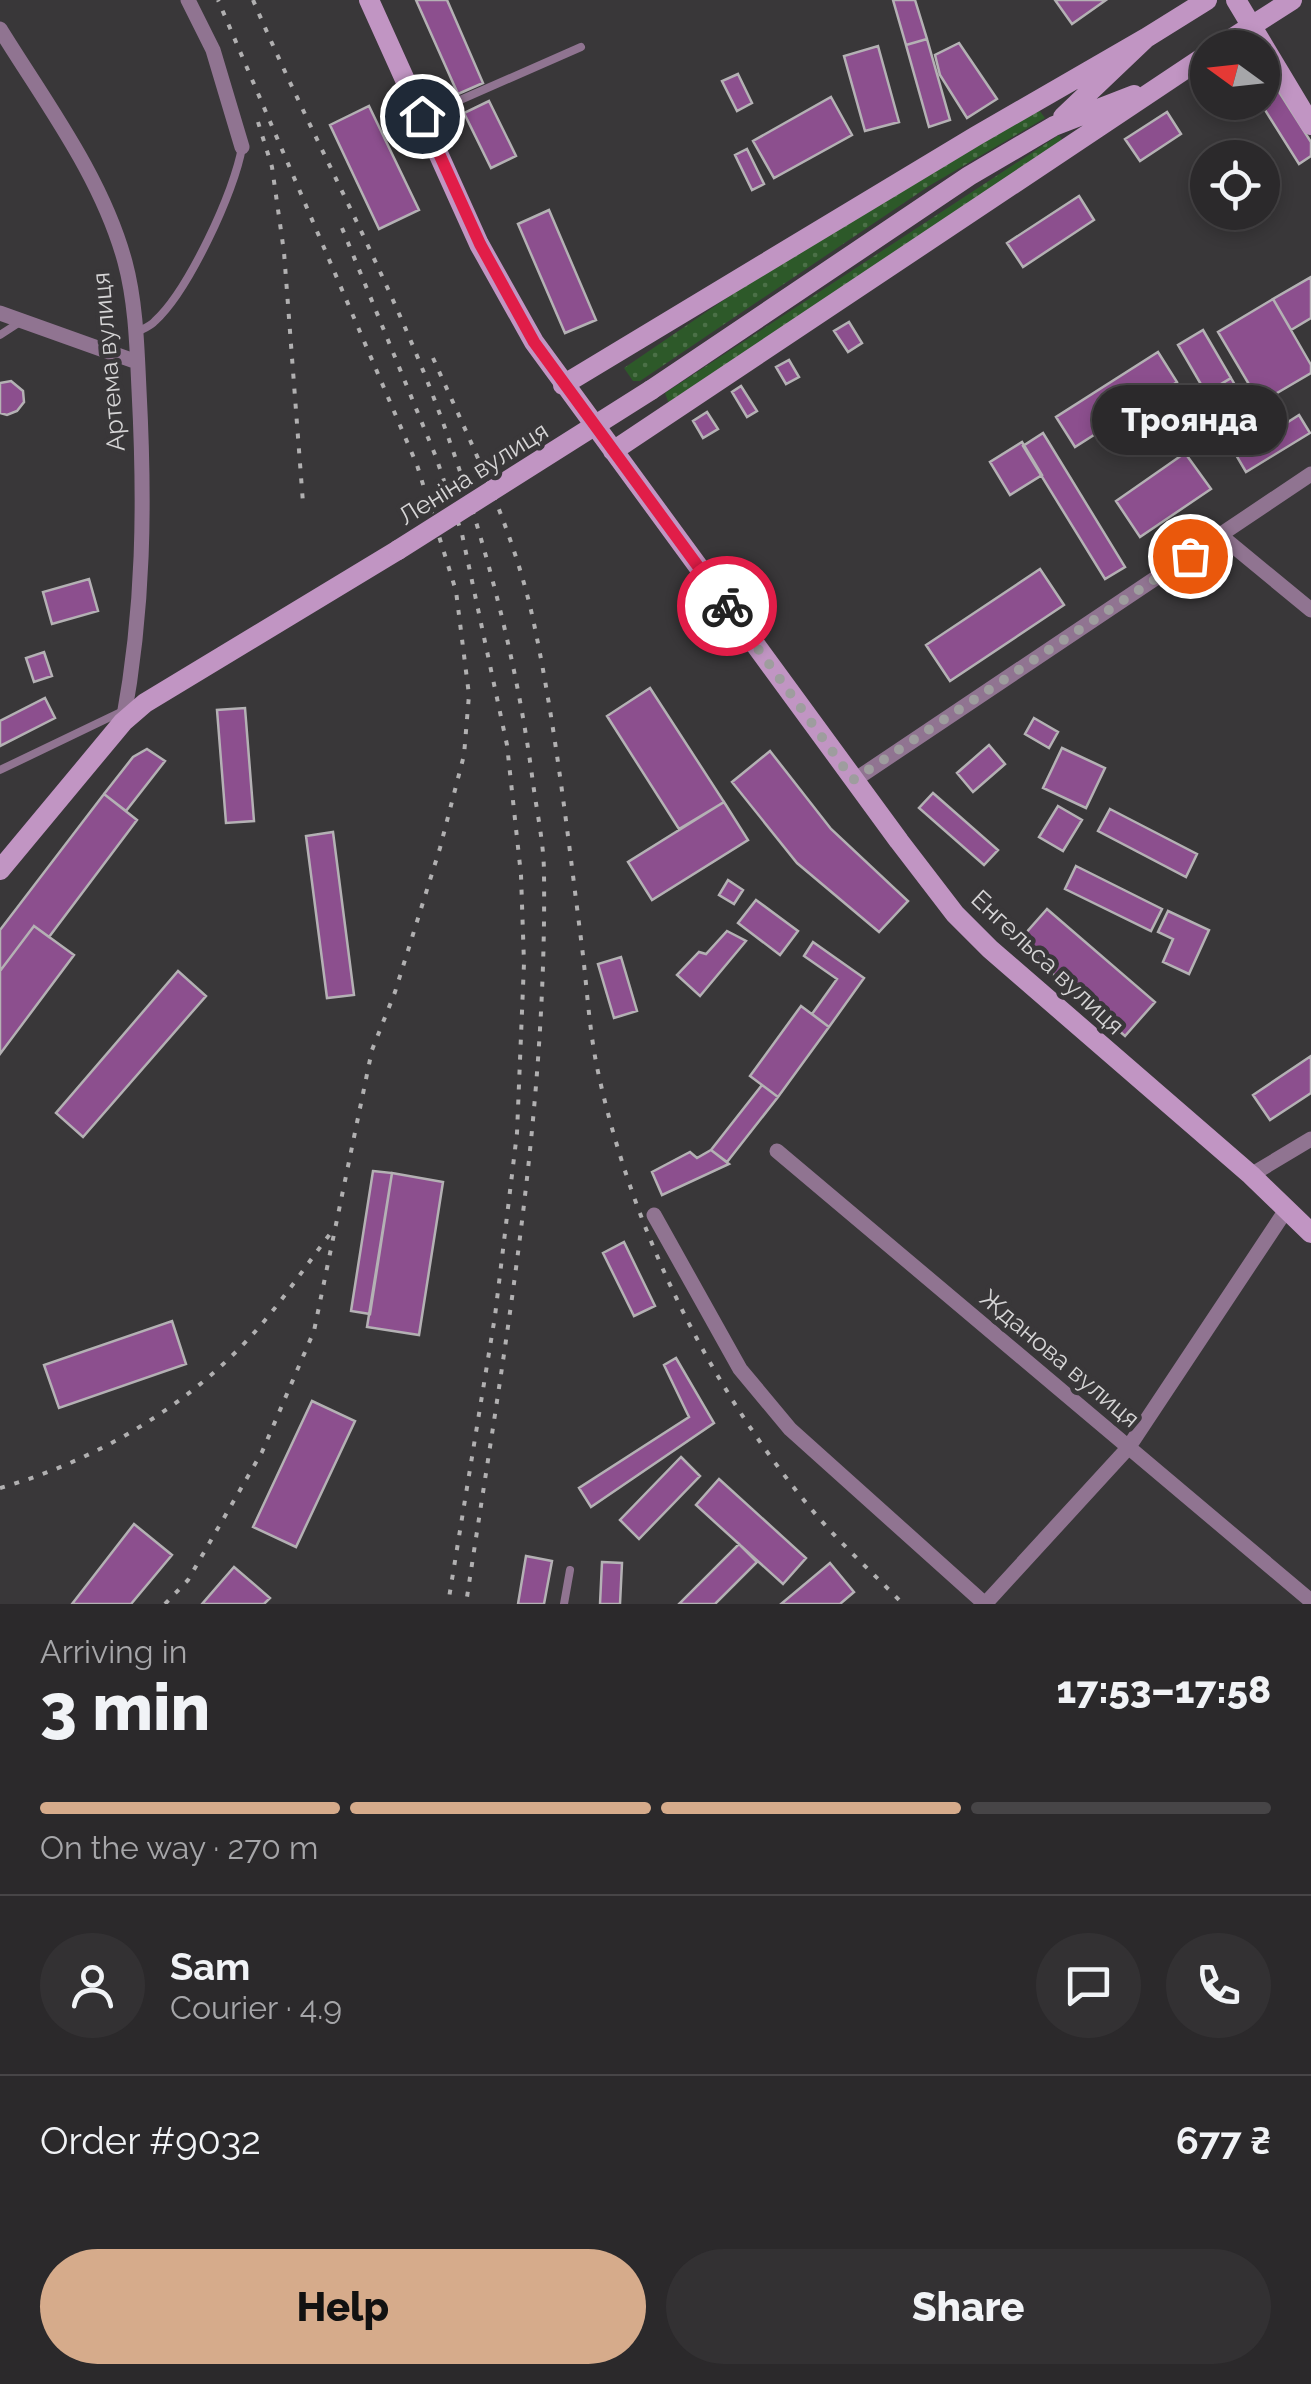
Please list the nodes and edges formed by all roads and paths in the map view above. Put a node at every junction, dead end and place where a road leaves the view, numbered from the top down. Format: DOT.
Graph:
graph roads {
  1 [pos="188,0"];
  2 [pos="370,0"];
  3 [pos="1206,0"];
  4 [pos="1236,0"];
  5 [pos="1292,0"];
  6 [pos="1251,24"];
  7 [pos="0,29"];
  8 [pos="1242,30"];
  9 [pos="1146,38"];
  10 [pos="580,47"];
  11 [pos="1190,67"];
  12 [pos="1170,81"];
  13 [pos="422,116"];
  14 [pos="1311,125"];
  15 [pos="1054,126"];
  16 [pos="242,147"];
  17 [pos="0,313"];
  18 [pos="20,322"];
  19 [pos="135,332"];
  20 [pos="0,334"];
  21 [pos="138,362"];
  22 [pos="563,384"];
  23 [pos="613,451"];
  24 [pos="1311,474"];
  25 [pos="1220,535"];
  26 [pos="1311,610"];
  27 [pos="124,716"];
  28 [pos="0,770"];
  29 [pos="853,780"];
  30 [pos="0,870"];
  31 [pos="1311,1139"];
  32 [pos="777,1152"];
  33 [pos="1251,1175"];
  34 [pos="1286,1210"];
  35 [pos="654,1216"];
  36 [pos="1311,1233"];
  37 [pos="1128,1448"];
  38 [pos="570,1570"];
  39 [pos="1311,1602"];
  40 [pos="564,1604"];
  41 [pos="985,1604"];
  1 -- 16 [label="street"];
  2 -- 13 [label="street, Енгельса вулиця"];
  3 -- 9 [label="street"];
  4 -- 6 [label="street"];
  5 -- 6 [label="street"];
  6 -- 8 [label="street"];
  6 -- 14 [label="street"];
  7 -- 19 [label="street, Артема вулиця"];
  9 -- 15 [label="street"];
  9 -- 22 [label="street"];
  10 -- 13 [label="lane"];
  11 -- 12 [label="street, Леніна вулиця"];
  12 -- 15 [label="street, Леніна вулиця"];
  12 -- 23 [label="street, Леніна вулиця"];
  13 -- 22 [label="street, Енгельса вулиця"];
  15 -- 27 [label="street, Леніна вулиця, bridge"];
  16 -- 19 [label="lane"];
  17 -- 18 [label="street"];
  18 -- 20 [label="lane"];
  18 -- 21 [label="street"];
  19 -- 21 [label="street, Артема вулиця"];
  21 -- 27 [label="street, Артема вулиця"];
  22 -- 23 [label="street, Енгельса вулиця"];
  23 -- 29 [label="street, Енгельса вулиця"];
  24 -- 25 [label="street"];
  25 -- 26 [label="street"];
  25 -- 29 [label="street"];
  27 -- 28 [label="lane"];
  27 -- 30 [label="street, Леніна вулиця"];
  29 -- 33 [label="street, Енгельса вулиця"];
  31 -- 33 [label="street"];
  32 -- 37 [label="street, Жданова вулиця"];
  33 -- 34 [label="street, Енгельса вулиця"];
  34 -- 36 [label="street, Енгельса вулиця"];
  34 -- 37 [label="street"];
  35 -- 41 [label="street"];
  37 -- 39 [label="street, Жданова вулиця"];
  37 -- 41 [label="street"];
  38 -- 40 [label="lane"];
}
